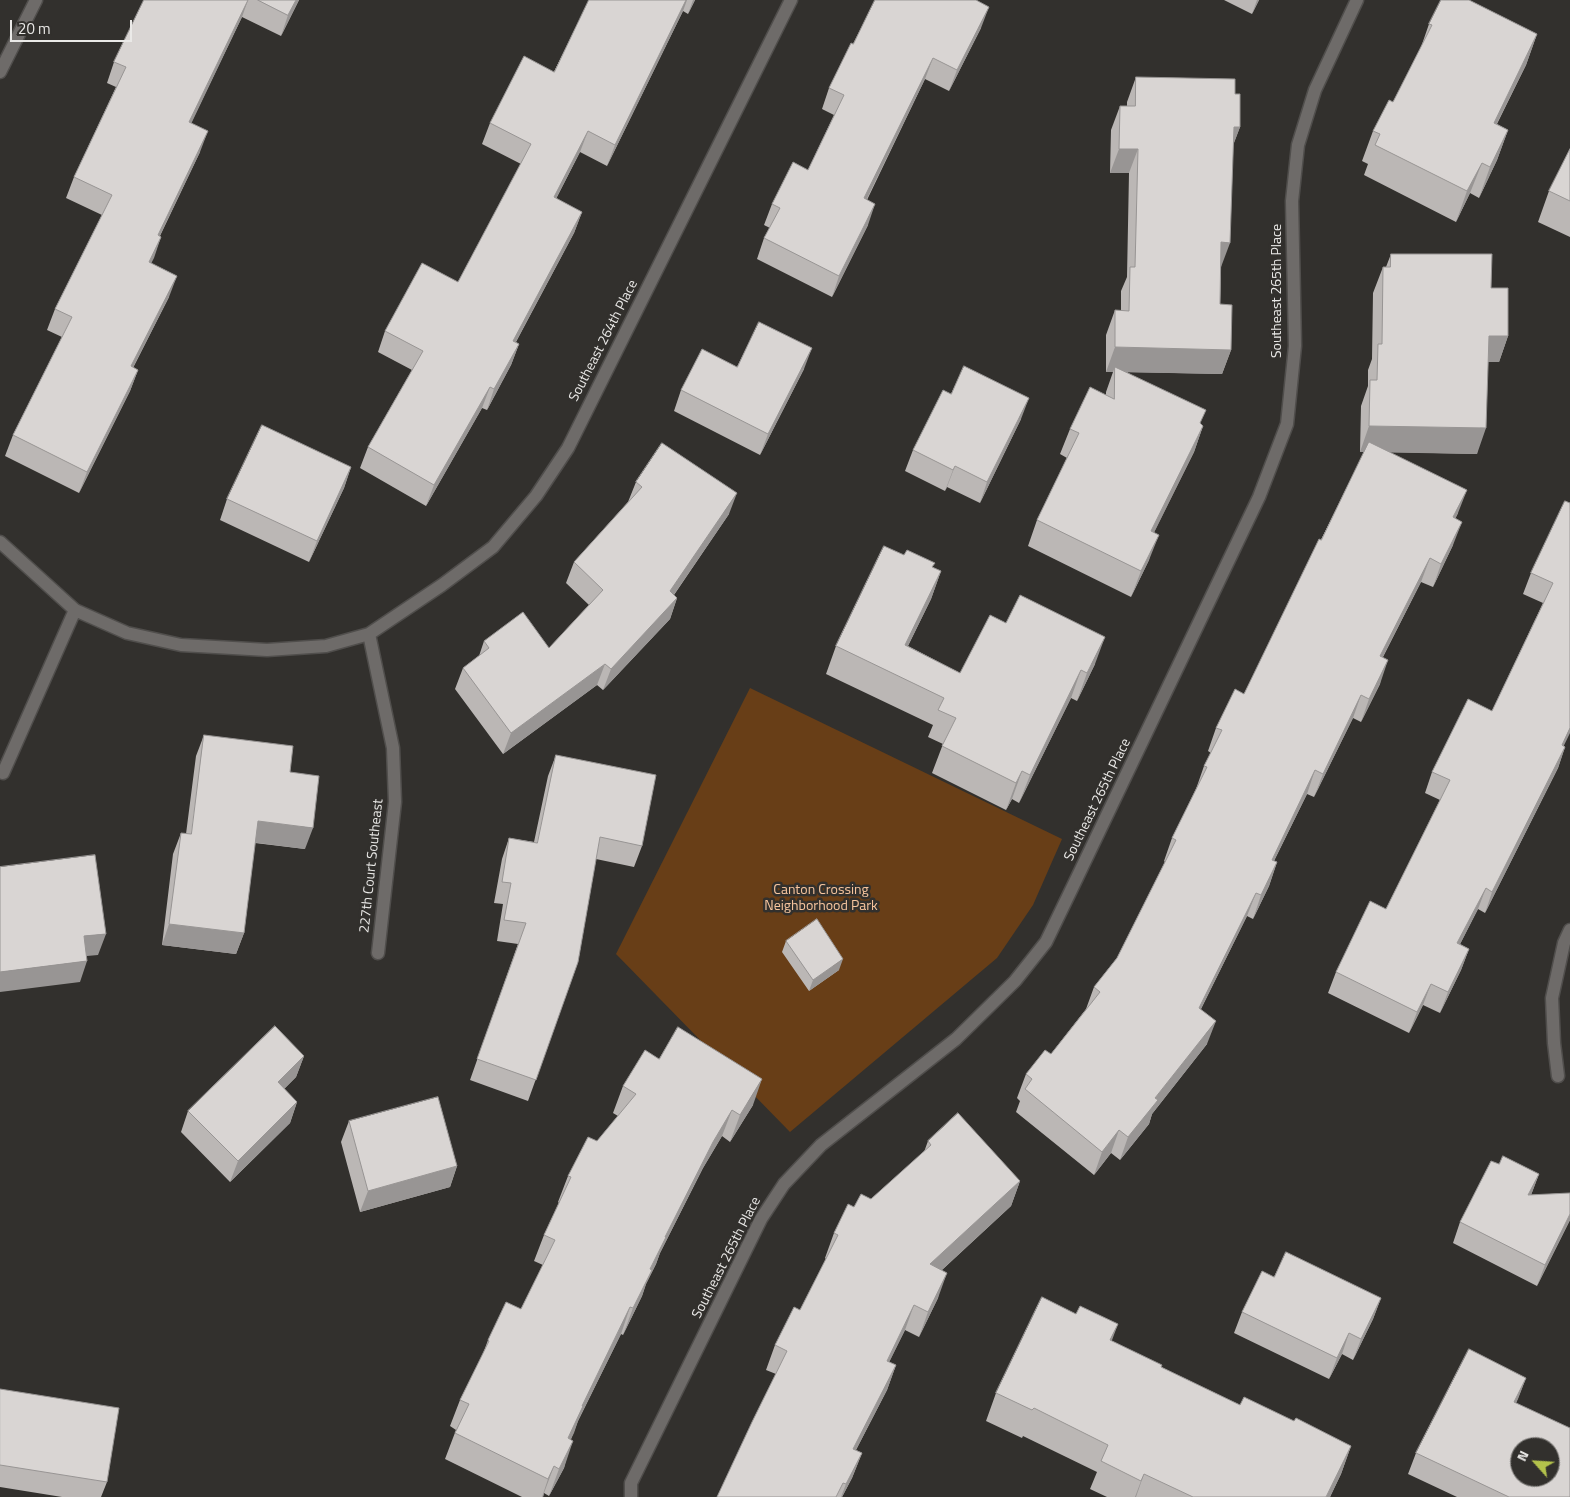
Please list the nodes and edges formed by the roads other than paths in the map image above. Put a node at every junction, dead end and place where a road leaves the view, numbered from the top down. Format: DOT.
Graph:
graph roads {
  1 [pos="36,0"];
  2 [pos="791,0"];
  3 [pos="1358,0"];
  4 [pos="0,72"];
  5 [pos="0,542"];
  6 [pos="75,610"];
  7 [pos="369,634"];
  8 [pos="3,773"];
  9 [pos="1570,930"];
  10 [pos="378,953"];
  11 [pos="1558,1076"];
  12 [pos="630,1497"];
  1 -- 4 [label="street"];
  2 -- 7 [label="street, Southeast 264th Place"];
  3 -- 12 [label="street, Southeast 265th Place"];
  5 -- 6 [label="street, Southeast 264th Place"];
  6 -- 7 [label="street, Southeast 264th Place"];
  6 -- 8 [label="street"];
  7 -- 10 [label="street, 227th Court Southeast"];
  9 -- 11 [label="street"];
}
